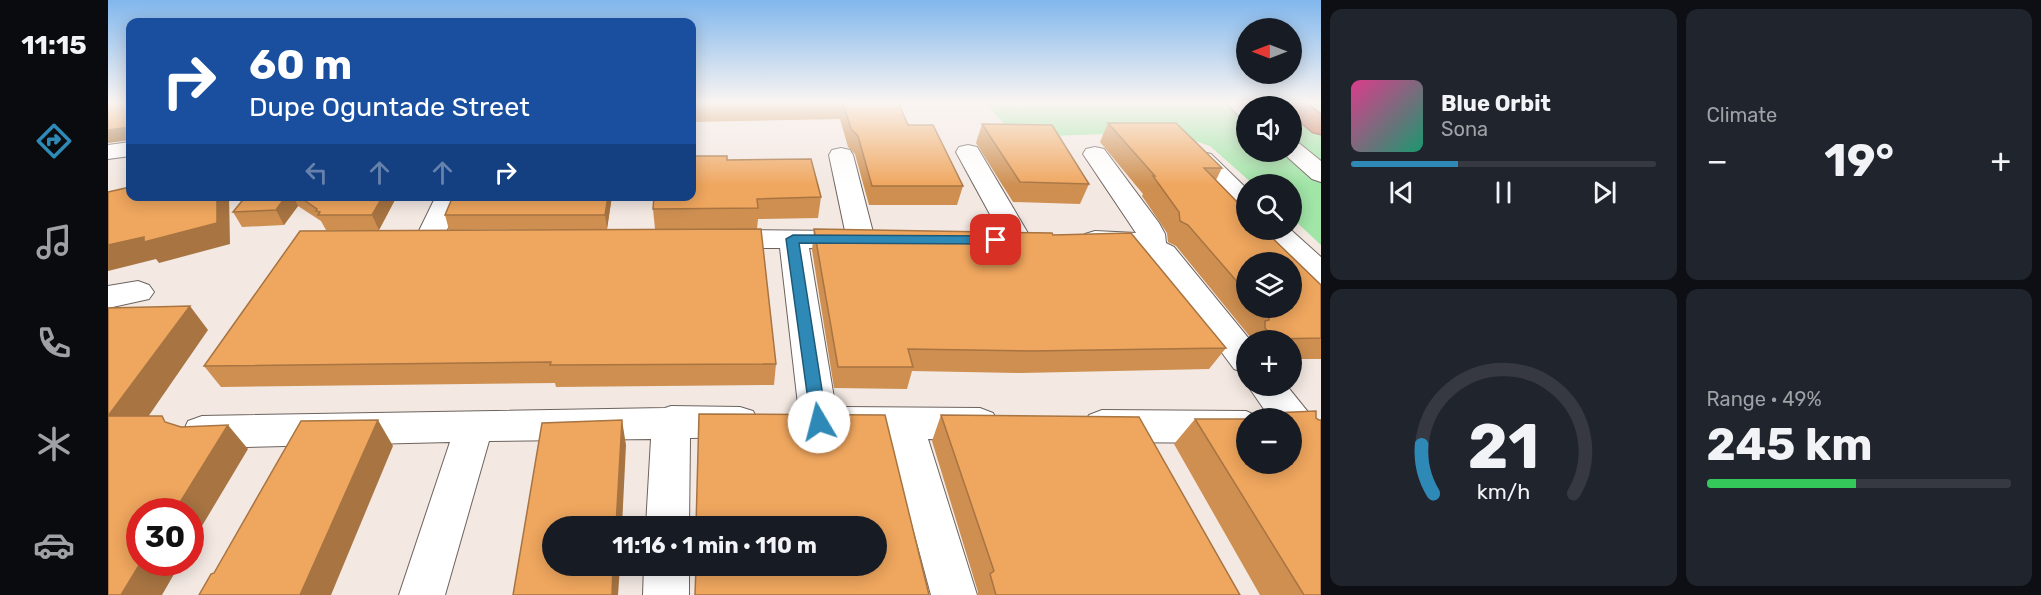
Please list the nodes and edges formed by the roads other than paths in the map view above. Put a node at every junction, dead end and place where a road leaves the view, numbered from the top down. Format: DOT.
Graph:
graph roads {
  1 [pos="126,150"];
  2 [pos="108,152"];
  3 [pos="969,152"];
  4 [pos="1095,154"];
  5 [pos="841,155"];
  6 [pos="1302,158"];
  7 [pos="1202,159"];
  8 [pos="1321,174"];
  9 [pos="1236,192"];
  10 [pos="445,201"];
  11 [pos="699,239"];
  12 [pos="793,239"];
  13 [pos="463,240"];
  14 [pos="985,240"];
  15 [pos="1074,240"];
  16 [pos="1285,240"];
  17 [pos="1152,246"];
  18 [pos="1321,274"];
  19 [pos="1236,347"];
  20 [pos="1275,396"];
  21 [pos="671,422"];
  22 [pos="793,422"];
  23 [pos="904,423"];
  24 [pos="1020,425"];
  25 [pos="1066,425"];
  26 [pos="474,426"];
  27 [pos="1136,426"];
  28 [pos="1236,427"];
  29 [pos="1304,428"];
  30 [pos="306,431"];
  31 [pos="202,432"];
  32 [pos="1158,466"];
  33 [pos="283,472"];
  34 [pos="668,516"];
  35 [pos="667,576"];
  36 [pos="422,595"];
  37 [pos="666,595"];
  38 [pos="954,595"];
  1 -- 2 [label="street"];
  3 -- 14 [label="street"];
  4 -- 17 [label="street"];
  5 -- 12 [label="street"];
  6 -- 8 [label="street"];
  7 -- 9 [label="street"];
  10 -- 13 [label="street"];
  11 -- 12 [label="street"];
  12 -- 22 [label="street"];
  15 -- 17 [label="street"];
  16 -- 18 [label="street"];
  17 -- 19 [label="street"];
  20 -- 29 [label="street"];
  21 -- 22 [label="street"];
  21 -- 26 [label="street"];
  21 -- 34 [label="street"];
  22 -- 23 [label="street"];
  23 -- 24 [label="street"];
  23 -- 38 [label="street"];
  25 -- 27 [label="street"];
  26 -- 30 [label="street"];
  26 -- 36 [label="street"];
  27 -- 28 [label="street"];
  27 -- 32 [label="street"];
  30 -- 31 [label="street"];
  30 -- 33 [label="street"];
  35 -- 37 [label="street"];
}
